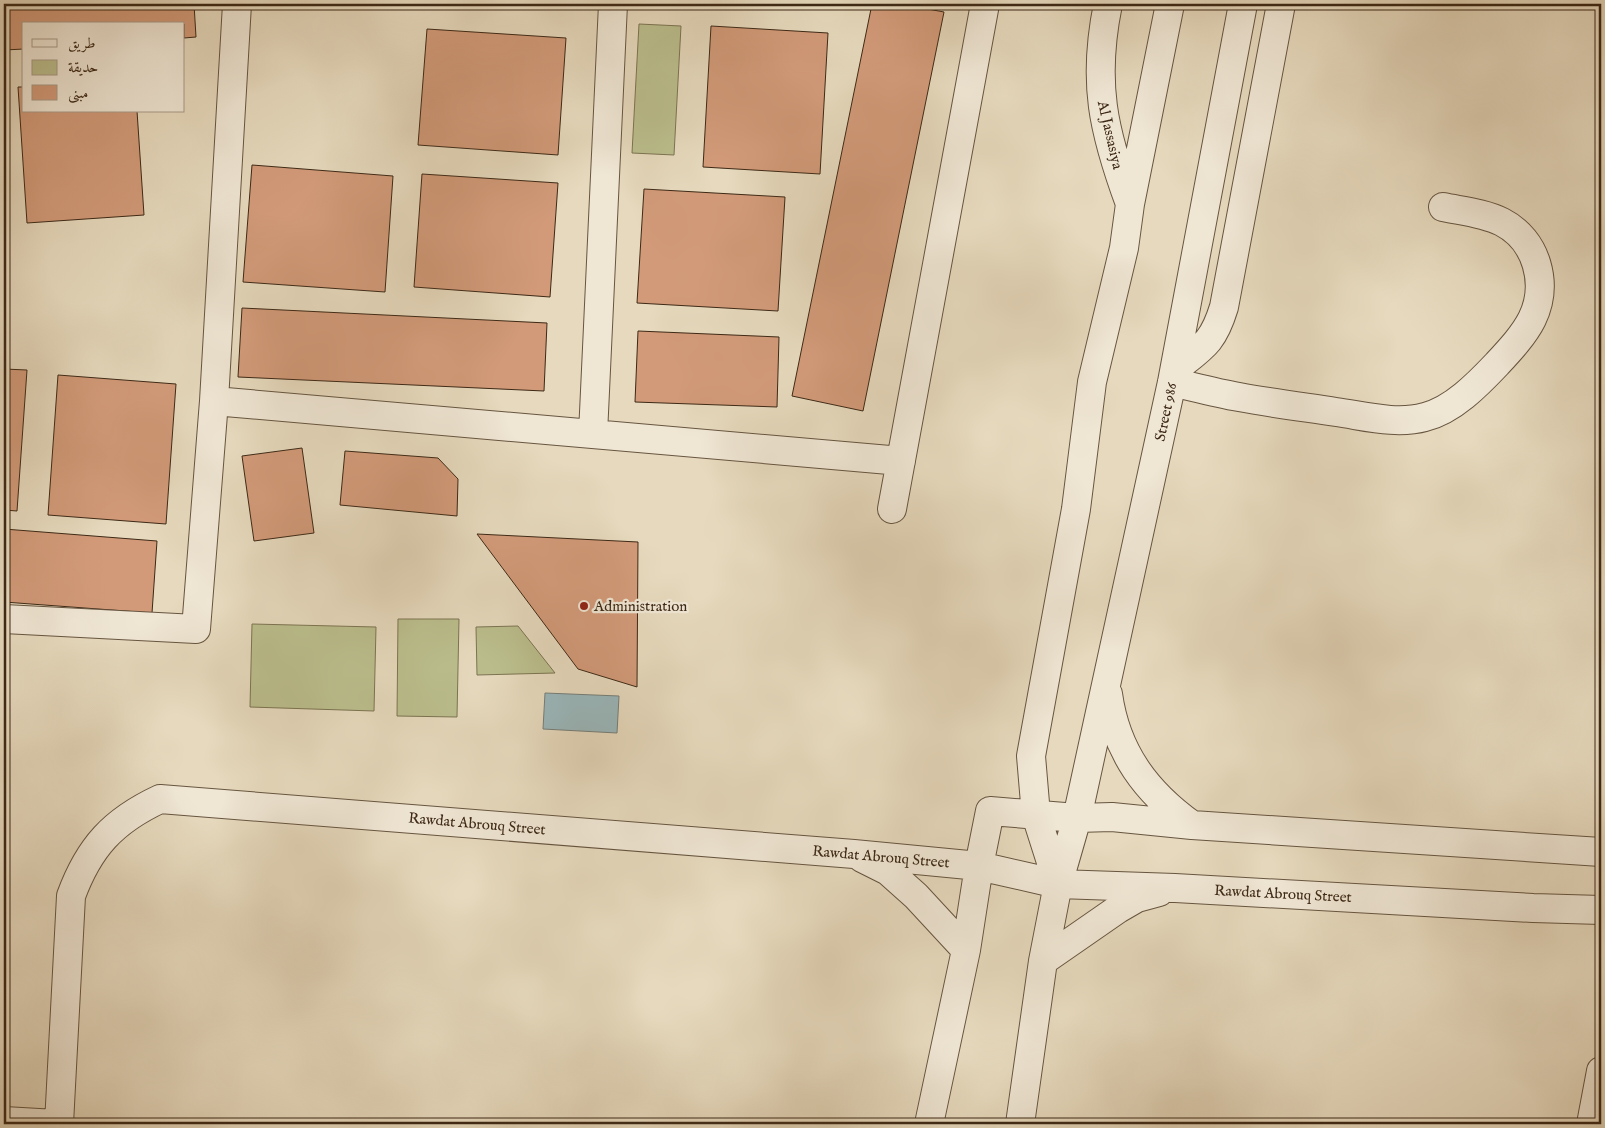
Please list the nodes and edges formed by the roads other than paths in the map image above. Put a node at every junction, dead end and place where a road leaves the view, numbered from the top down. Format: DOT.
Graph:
graph roads {
  1 [pos="237,4"];
  2 [pos="613,4"];
  3 [pos="985,4"];
  4 [pos="1108,4"];
  5 [pos="1170,4"];
  6 [pos="1243,4"];
  7 [pos="1281,4"];
  8 [pos="1130,204"];
  9 [pos="1443,207"];
  10 [pos="1174,376"];
  11 [pos="214,401"];
  12 [pos="593,434"];
  13 [pos="901,461"];
  14 [pos="892,509"];
  15 [pos="4,618"];
  16 [pos="1107,684"];
  17 [pos="1036,815"];
  18 [pos="1077,818"];
  19 [pos="1192,825"];
  20 [pos="1601,852"];
  21 [pos="854,854"];
  22 [pos="979,866"];
  23 [pos="1058,884"];
  24 [pos="1175,888"];
  25 [pos="1601,910"];
  26 [pos="966,950"];
  27 [pos="1043,961"];
  28 [pos="1601,1071"];
  29 [pos="4,1121"];
  30 [pos="57,1124"];
  31 [pos="929,1124"];
  32 [pos="1020,1124"];
  33 [pos="1591,1124"];
  1 -- 11 [label="street"];
  2 -- 12 [label="street"];
  3 -- 13 [label="street"];
  4 -- 8 [label="street, Al Jassasiya"];
  5 -- 8 [label="street"];
  6 -- 10 [label="street, Street 986"];
  7 -- 10 [label="street"];
  8 -- 17 [label="street"];
  9 -- 10 [label="street"];
  10 -- 16 [label="street, Street 986"];
  11 -- 12 [label="street"];
  11 -- 15 [label="street"];
  12 -- 13 [label="street"];
  13 -- 14 [label="street"];
  16 -- 18 [label="street, Street 986"];
  16 -- 19 [label="street"];
  17 -- 18 [label="street"];
  17 -- 22 [label="street"];
  17 -- 23 [label="street"];
  18 -- 19 [label="street"];
  18 -- 23 [label="street, Street 986"];
  19 -- 20 [label="street"];
  21 -- 22 [label="street, Rawdat Abrouq Street"];
  21 -- 26 [label="street"];
  21 -- 30 [label="street, Rawdat Abrouq Street"];
  22 -- 23 [label="street, Rawdat Abrouq Street"];
  22 -- 26 [label="street"];
  23 -- 24 [label="street, Rawdat Abrouq Street"];
  23 -- 27 [label="street, Street 986"];
  24 -- 25 [label="street, Rawdat Abrouq Street"];
  24 -- 27 [label="street"];
  26 -- 31 [label="street"];
  27 -- 32 [label="street, Street 986"];
  28 -- 33 [label="street"];
  29 -- 30 [label="street"];
}
